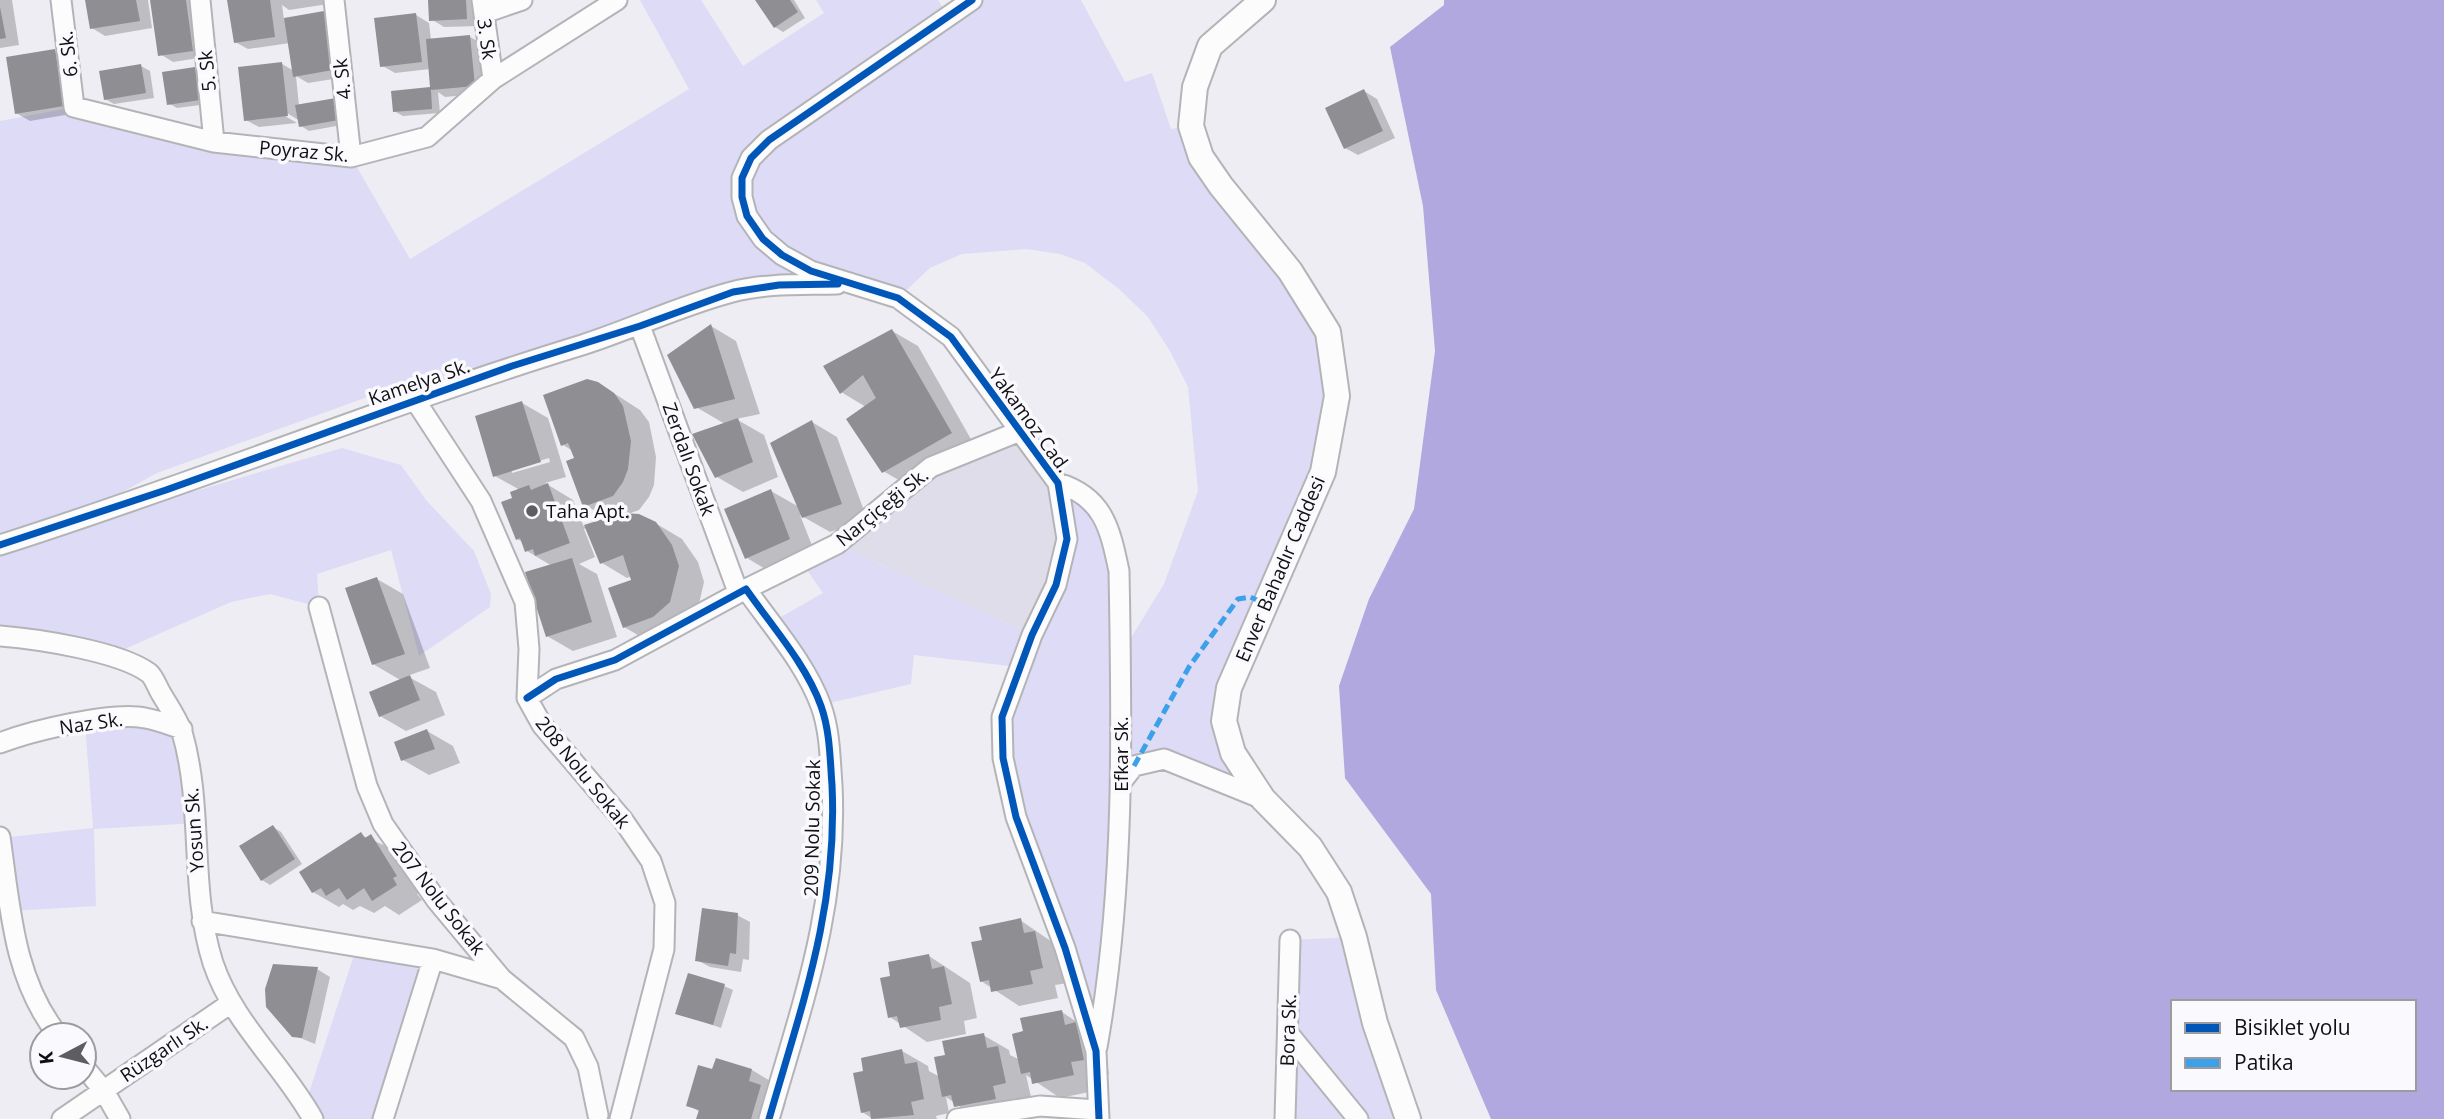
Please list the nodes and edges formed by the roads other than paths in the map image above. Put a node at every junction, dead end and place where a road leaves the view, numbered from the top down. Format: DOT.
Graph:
graph roads {
  1 [pos="61,0"];
  2 [pos="200,0"];
  3 [pos="334,0"];
  4 [pos="522,0"];
  5 [pos="617,0"];
  6 [pos="971,0"];
  7 [pos="1263,0"];
  8 [pos="483,7"];
  9 [pos="493,79"];
  10 [pos="74,107"];
  11 [pos="214,142"];
  12 [pos="351,157"];
  13 [pos="856,284"];
  14 [pos="640,326"];
  15 [pos="415,400"];
  16 [pos="1020,431"];
  17 [pos="1058,483"];
  18 [pos="0,545"];
  19 [pos="742,591"];
  20 [pos="319,607"];
  21 [pos="0,636"];
  22 [pos="527,698"];
  23 [pos="181,729"];
  24 [pos="0,743"];
  25 [pos="1123,780"];
  26 [pos="1264,799"];
  27 [pos="0,837"];
  28 [pos="202,920"];
  29 [pos="1290,940"];
  30 [pos="433,959"];
  31 [pos="502,979"];
  32 [pos="231,1003"];
  33 [pos="47,1021"];
  34 [pos="1287,1033"];
  35 [pos="1096,1051"];
  36 [pos="98,1084"];
  37 [pos="104,1091"];
  38 [pos="1098,1114"];
  39 [pos="599,1118"];
  40 [pos="62,1119"];
  41 [pos="120,1119"];
  42 [pos="313,1119"];
  43 [pos="383,1119"];
  44 [pos="620,1119"];
  45 [pos="769,1119"];
  46 [pos="957,1119"];
  47 [pos="1285,1119"];
  48 [pos="1358,1119"];
  49 [pos="1408,1119"];
  1 -- 10 [label="street, 6. Sk."];
  2 -- 11 [label="street, 5. Sk"];
  3 -- 12 [label="street, 4. Sk"];
  4 -- 8 [label="street"];
  5 -- 9 [label="street, Poyraz Sk."];
  6 -- 13 [label="street, Yakamoz Cad."];
  7 -- 26 [label="main road, Enver Bahadır Caddesi"];
  8 -- 9 [label="street, 3. Sk"];
  9 -- 12 [label="street, Poyraz Sk."];
  10 -- 11 [label="street, Poyraz Sk."];
  11 -- 12 [label="street, Poyraz Sk."];
  13 -- 14 [label="street, Kamelya Sk."];
  13 -- 16 [label="street, Yakamoz Cad."];
  14 -- 15 [label="street, Kamelya Sk."];
  14 -- 19 [label="street, Zerdalı Sokak"];
  15 -- 18 [label="street, Kamelya Sk."];
  15 -- 22 [label="street, 208 Nolu Sokak"];
  16 -- 17 [label="street, Yakamoz Cad."];
  16 -- 19 [label="street, Narçiçeği Sk."];
  17 -- 25 [label="street, Efkar Sk."];
  17 -- 35 [label="street, Yakamoz Cad."];
  19 -- 22 [label="street"];
  19 -- 45 [label="street, 209 Nolu Sokak"];
  20 -- 31 [label="street, 207 Nolu Sokak"];
  21 -- 23 [label="street, Yosun Sk."];
  22 -- 44 [label="street, 208 Nolu Sokak"];
  23 -- 24 [label="street, Naz Sk."];
  23 -- 28 [label="street, Yosun Sk."];
  25 -- 26 [label="street"];
  25 -- 35 [label="street, Efkar Sk."];
  26 -- 49 [label="main road, Enver Bahadır Caddesi"];
  27 -- 33 [label="street"];
  28 -- 30 [label="street"];
  28 -- 32 [label="street, Yosun Sk."];
  29 -- 34 [label="street, Bora Sk."];
  30 -- 31 [label="street"];
  30 -- 43 [label="street"];
  31 -- 39 [label="street, 207 Nolu Sokak"];
  32 -- 37 [label="street, Rüzgarlı Sk."];
  32 -- 42 [label="street, Yosun Sk."];
  34 -- 47 [label="street, Bora Sk."];
  34 -- 48 [label="street"];
  35 -- 38 [label="street, Yakamoz Cad."];
  36 -- 37 [label="street"];
  37 -- 40 [label="street, Rüzgarlı Sk."];
  37 -- 41 [label="street"];
  38 -- 46 [label="street"];
}
